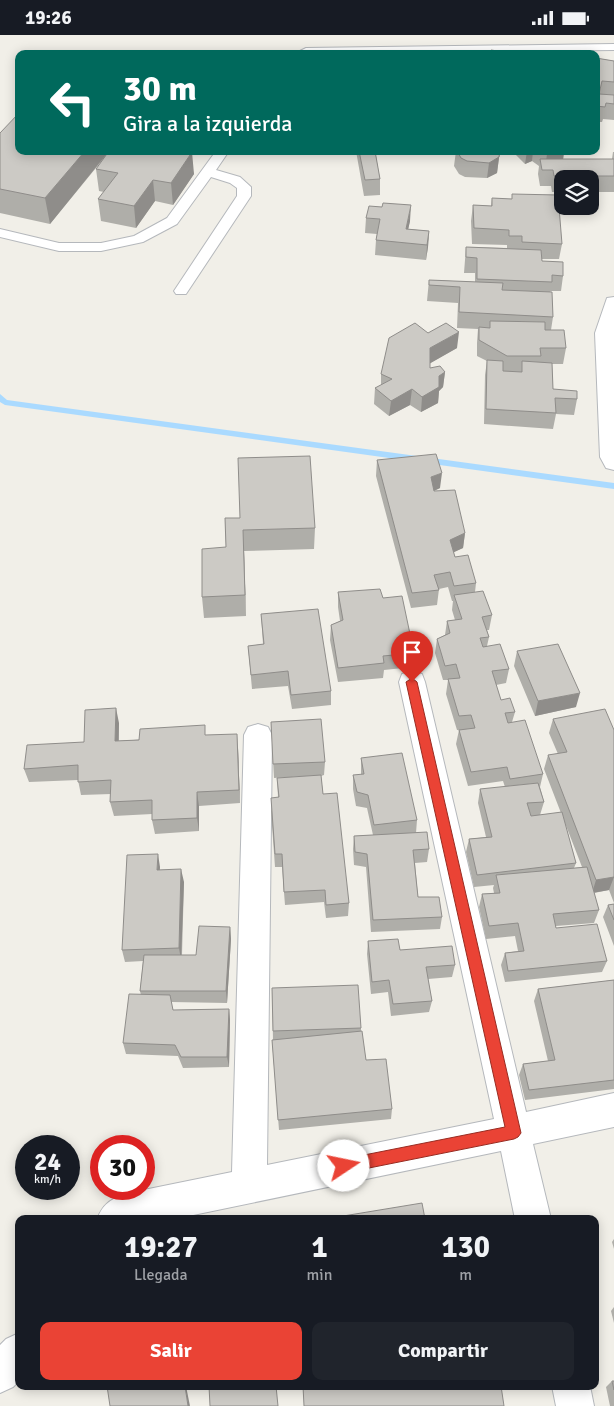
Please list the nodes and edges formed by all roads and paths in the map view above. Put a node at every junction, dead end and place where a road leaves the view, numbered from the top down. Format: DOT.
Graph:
graph roads {
  1 [pos="614,47"];
  2 [pos="383,50"];
  3 [pos="220,155"];
  4 [pos="208,172"];
  5 [pos="0,233"];
  6 [pos="181,291"];
  7 [pos="614,303"];
  8 [pos="614,462"];
  9 [pos="412,682"];
  10 [pos="258,735"];
  11 [pos="614,1110"];
  12 [pos="514,1133"];
  13 [pos="249,1184"];
  14 [pos="120,1215"];
  15 [pos="532,1215"];
  16 [pos="15,1357"];
  17 [pos="0,1374"];
  18 [pos="572,1390"];
  19 [pos="575,1406"];
  1 -- 2 [label="lane"];
  3 -- 4 [label="lane"];
  4 -- 5 [label="lane"];
  4 -- 6 [label="lane"];
  7 -- 8 [label="street"];
  9 -- 12 [label="street"];
  10 -- 13 [label="street"];
  11 -- 12 [label="street"];
  12 -- 13 [label="street"];
  12 -- 15 [label="street"];
  13 -- 14 [label="street"];
  16 -- 17 [label="street"];
  18 -- 19 [label="street"];
}
